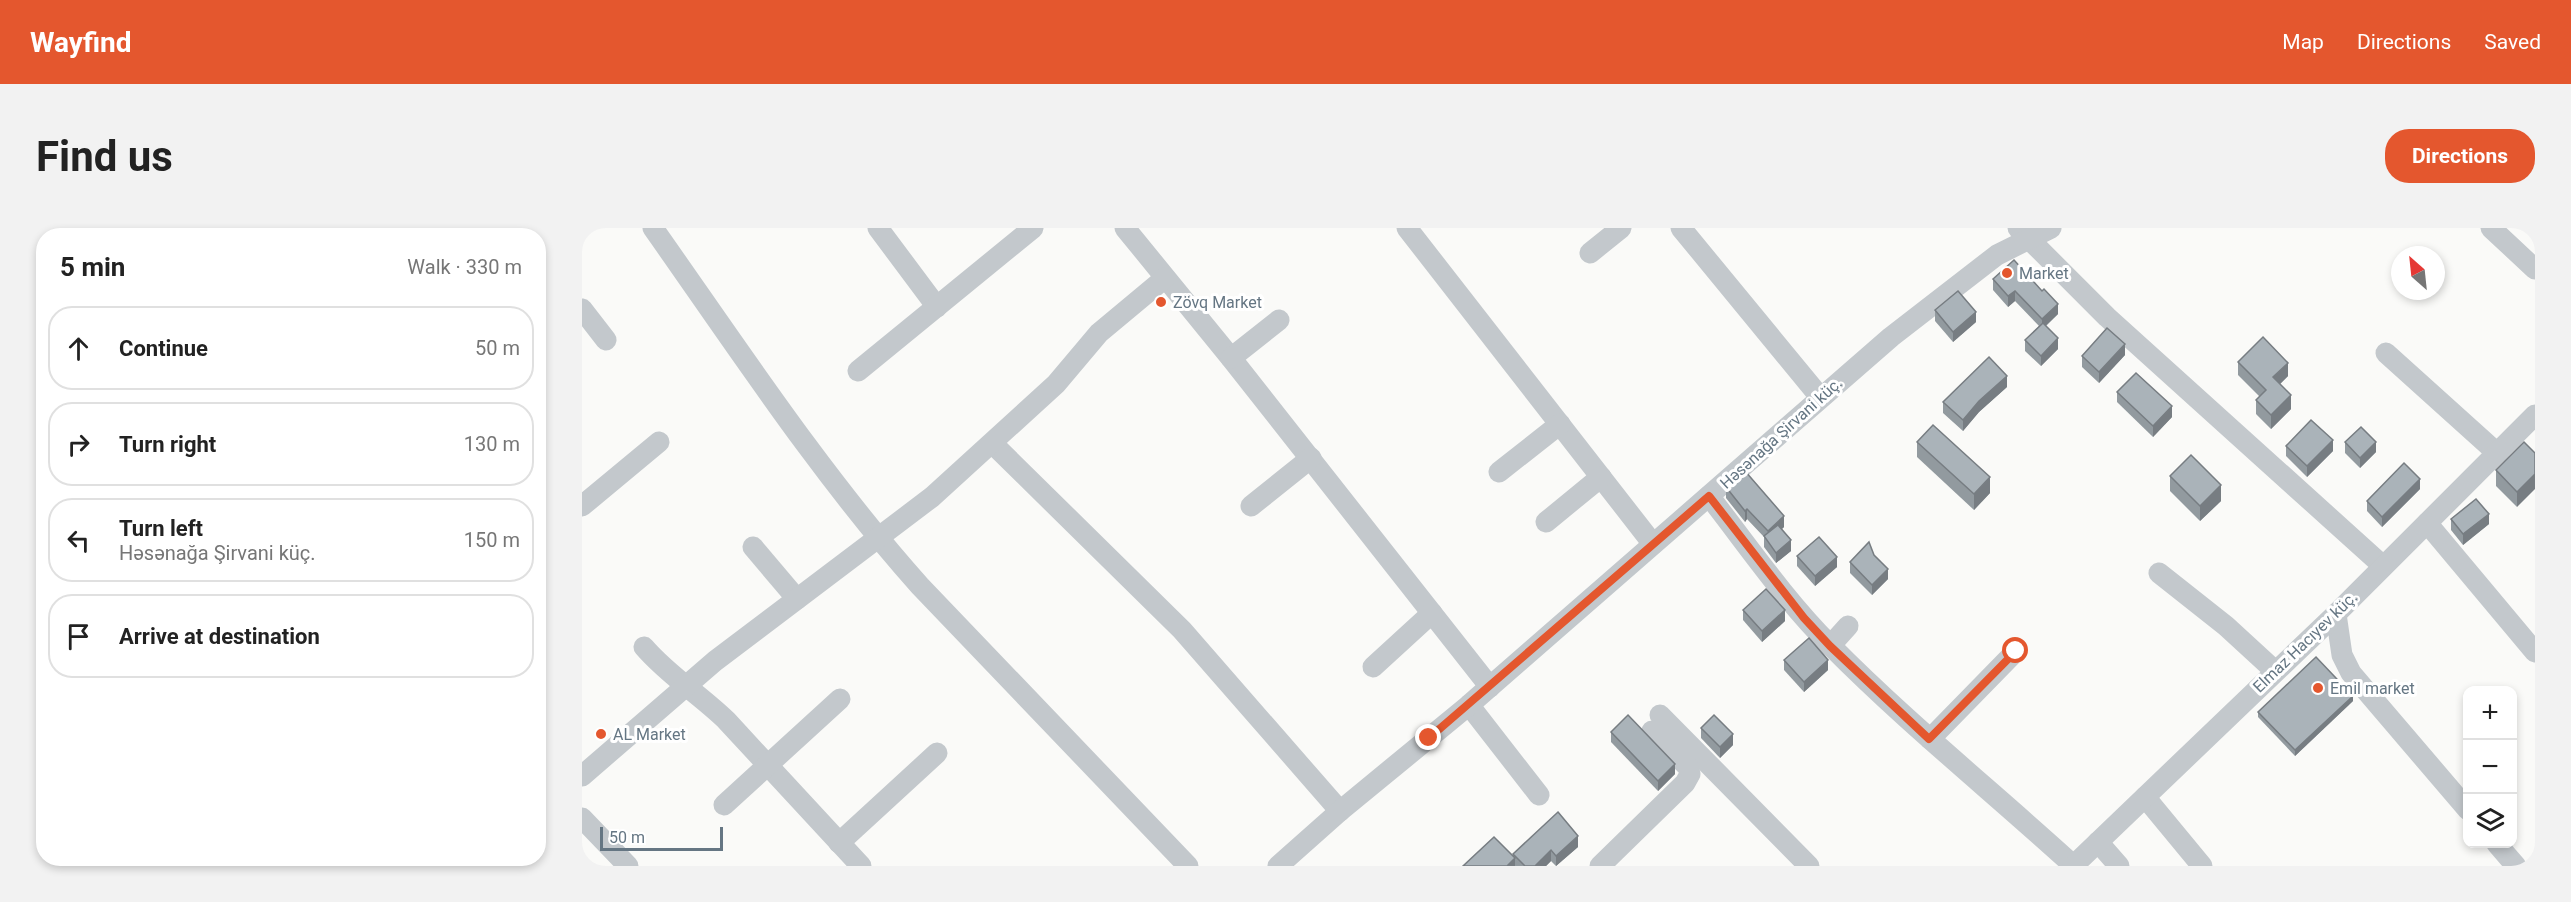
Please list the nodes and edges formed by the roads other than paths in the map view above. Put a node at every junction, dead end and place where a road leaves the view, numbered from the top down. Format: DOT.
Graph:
graph roads {
  1 [pos="653,228"];
  2 [pos="878,228"];
  3 [pos="1033,228"];
  4 [pos="1125,228"];
  5 [pos="1407,228"];
  6 [pos="1621,228"];
  7 [pos="1681,228"];
  8 [pos="2050,228"];
  9 [pos="2491,228"];
  10 [pos="2023,234"];
  11 [pos="1590,253"];
  12 [pos="2535,268"];
  13 [pos="1165,278"];
  14 [pos="937,307"];
  15 [pos="582,309"];
  16 [pos="1279,320"];
  17 [pos="606,339"];
  18 [pos="2385,353"];
  19 [pos="1232,358"];
  20 [pos="858,371"];
  21 [pos="1820,397"];
  22 [pos="2535,415"];
  23 [pos="1560,424"];
  24 [pos="659,441"];
  25 [pos="993,444"];
  26 [pos="2497,453"];
  27 [pos="1311,458"];
  28 [pos="1499,472"];
  29 [pos="1601,477"];
  30 [pos="1709,496"];
  31 [pos="582,506"];
  32 [pos="1251,506"];
  33 [pos="1546,522"];
  34 [pos="2427,523"];
  35 [pos="878,539"];
  36 [pos="1653,544"];
  37 [pos="753,547"];
  38 [pos="2383,566"];
  39 [pos="2159,573"];
  40 [pos="797,599"];
  41 [pos="1432,613"];
  42 [pos="2336,614"];
  43 [pos="1848,626"];
  44 [pos="644,646"];
  45 [pos="1830,646"];
  46 [pos="2016,651"];
  47 [pos="2535,652"];
  48 [pos="1373,668"];
  49 [pos="2275,671"];
  50 [pos="686,686"];
  51 [pos="1490,687"];
  52 [pos="840,699"];
  53 [pos="1469,705"];
  54 [pos="1929,739"];
  55 [pos="937,753"];
  56 [pos="767,764"];
  57 [pos="585,766"];
  58 [pos="1539,795"];
  59 [pos="2145,797"];
  60 [pos="2463,804"];
  61 [pos="724,805"];
  62 [pos="1340,811"];
  63 [pos="582,818"];
  64 [pos="2098,842"];
  65 [pos="839,843"];
  66 [pos="2501,848"];
  67 [pos="628,866"];
  68 [pos="861,866"];
  69 [pos="1188,866"];
  70 [pos="1278,866"];
  71 [pos="1600,866"];
  72 [pos="1809,866"];
  73 [pos="2074,866"];
  74 [pos="2119,866"];
  75 [pos="2202,866"];
  76 [pos="2516,866"];
  1 -- 35 [label="street"];
  2 -- 14 [label="street"];
  3 -- 14 [label="street"];
  4 -- 13 [label="street"];
  5 -- 23 [label="street"];
  6 -- 11 [label="street"];
  7 -- 21 [label="street"];
  8 -- 10 [label="street, Həsənağa Şirvani küç."];
  9 -- 12 [label="street"];
  10 -- 21 [label="street, Həsənağa Şirvani küç."];
  10 -- 38 [label="street"];
  13 -- 19 [label="street"];
  13 -- 25 [label="street"];
  14 -- 20 [label="street"];
  15 -- 17 [label="street"];
  16 -- 19 [label="street"];
  18 -- 26 [label="street"];
  19 -- 27 [label="street"];
  21 -- 30 [label="street, Həsənağa Şirvani küç."];
  22 -- 26 [label="street, Elmaz Hacıyev küç."];
  23 -- 28 [label="street"];
  23 -- 29 [label="street"];
  24 -- 31 [label="street"];
  25 -- 35 [label="street"];
  25 -- 62 [label="street"];
  26 -- 34 [label="street, Elmaz Hacıyev küç."];
  27 -- 32 [label="street"];
  27 -- 41 [label="street"];
  29 -- 33 [label="street"];
  29 -- 36 [label="street"];
  30 -- 36 [label="street, Həsənağa Şirvani küç."];
  30 -- 45 [label="street"];
  34 -- 38 [label="street, Elmaz Hacıyev küç."];
  34 -- 47 [label="street"];
  35 -- 40 [label="street"];
  35 -- 69 [label="street"];
  36 -- 51 [label="street, Həsənağa Şirvani küç."];
  37 -- 40 [label="street"];
  38 -- 42 [label="street, Elmaz Hacıyev küç."];
  39 -- 49 [label="street"];
  40 -- 50 [label="street"];
  41 -- 48 [label="street"];
  41 -- 51 [label="street"];
  42 -- 49 [label="street, Elmaz Hacıyev küç."];
  42 -- 60 [label="street"];
  43 -- 45 [label="street"];
  44 -- 50 [label="street"];
  45 -- 54 [label="street"];
  46 -- 54 [label="street"];
  49 -- 59 [label="street, Elmaz Hacıyev küç."];
  50 -- 56 [label="street"];
  50 -- 57 [label="street"];
  51 -- 53 [label="street, Həsənağa Şirvani küç."];
  52 -- 56 [label="street"];
  53 -- 58 [label="street"];
  53 -- 62 [label="street, Həsənağa Şirvani küç."];
  54 -- 73 [label="street"];
  55 -- 65 [label="street"];
  56 -- 61 [label="street"];
  56 -- 65 [label="street"];
  59 -- 64 [label="street, Elmaz Hacıyev küç."];
  59 -- 75 [label="street"];
  62 -- 70 [label="street, Həsənağa Şirvani küç."];
  63 -- 67 [label="street"];
  64 -- 73 [label="street, Elmaz Hacıyev küç."];
  64 -- 74 [label="street"];
  65 -- 68 [label="street"];
  66 -- 76 [label="street"];
  71 -- 72 [label="street"];
}
